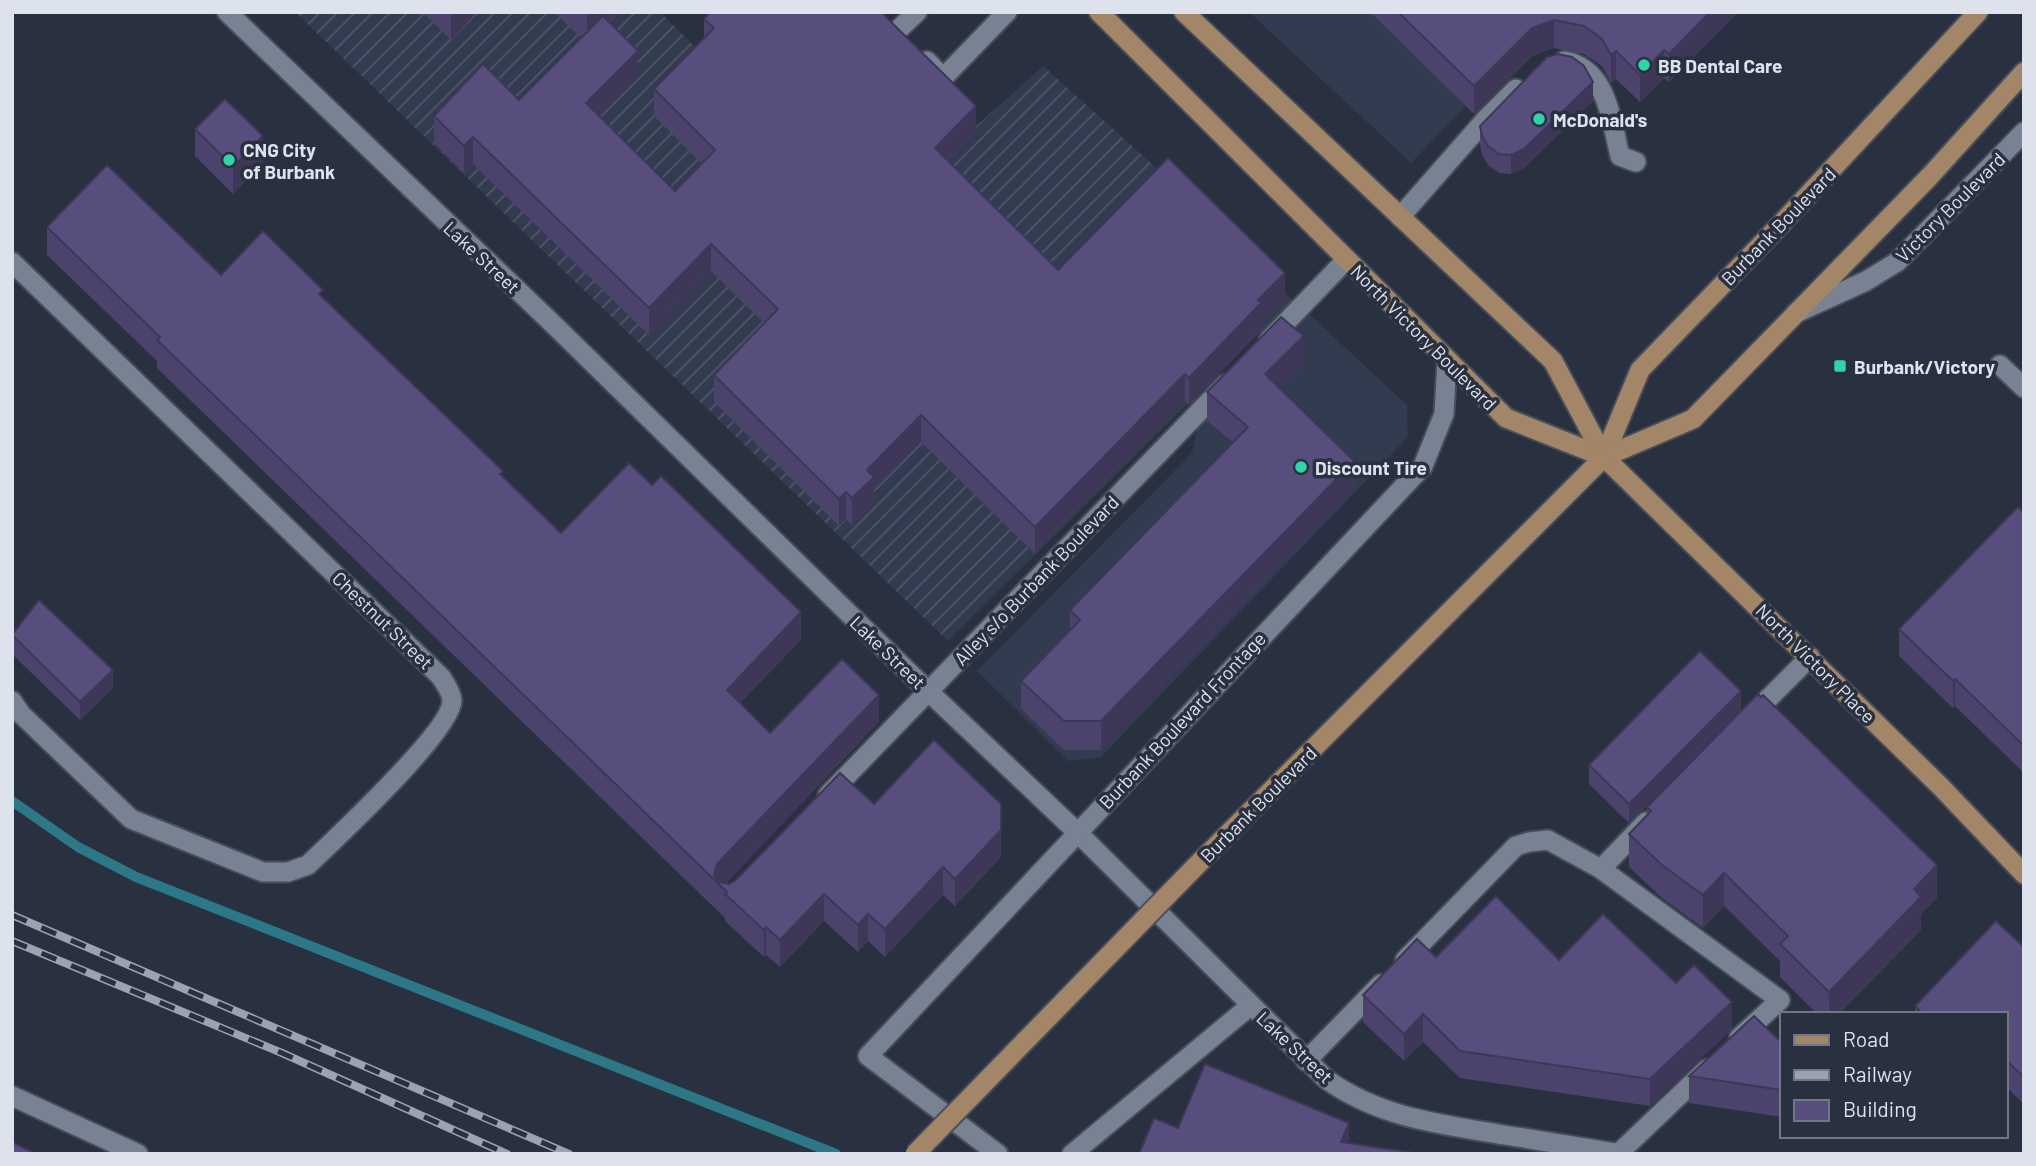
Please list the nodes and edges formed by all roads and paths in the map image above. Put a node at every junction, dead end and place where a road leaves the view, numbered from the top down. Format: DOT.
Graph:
graph roads {
  1 [pos="227,12"];
  2 [pos="881,12"];
  3 [pos="917,12"];
  4 [pos="1007,12"];
  5 [pos="1099,12"];
  6 [pos="1184,12"];
  7 [pos="1978,12"];
  8 [pos="907,40"];
  9 [pos="1549,63"];
  10 [pos="2024,72"];
  11 [pos="1532,75"];
  12 [pos="2024,132"];
  13 [pos="1636,162"];
  14 [pos="1400,217"];
  15 [pos="1346,260"];
  16 [pos="12,262"];
  17 [pos="1796,313"];
  18 [pos="1447,360"];
  19 [pos="2000,365"];
  20 [pos="2024,388"];
  21 [pos="1604,457"];
  22 [pos="1810,657"];
  23 [pos="928,691"];
  24 [pos="12,701"];
  25 [pos="1741,727"];
  26 [pos="811,812"];
  27 [pos="1657,812"];
  28 [pos="1077,832"];
  29 [pos="1601,869"];
  30 [pos="2024,874"];
  31 [pos="1250,1006"];
  32 [pos="1306,1061"];
  33 [pos="12,1096"];
  34 [pos="138,1154"];
  35 [pos="915,1154"];
  36 [pos="998,1154"];
  37 [pos="1072,1154"];
  38 [pos="1621,1154"];
  1 -- 23 [label="street, Lake Street"];
  2 -- 8 [label="street"];
  3 -- 8 [label="street"];
  4 -- 8 [label="street"];
  5 -- 15 [label="main road, North Victory Boulevard"];
  6 -- 14 [label="main road"];
  7 -- 21 [label="main road, Burbank Boulevard"];
  9 -- 13 [label="street"];
  10 -- 17 [label="main road, Burbank Boulevard"];
  11 -- 14 [label="street"];
  12 -- 17 [label="street, Victory Boulevard"];
  14 -- 21 [label="main road"];
  15 -- 18 [label="main road, North Victory Boulevard"];
  15 -- 23 [label="street, Alley s/o Burbank Boulevard"];
  16 -- 24 [label="street, Chestnut Street"];
  17 -- 21 [label="main road, Burbank Boulevard"];
  18 -- 21 [label="main road, North Victory Boulevard"];
  18 -- 28 [label="street, Burbank Boulevard Frontage"];
  19 -- 20 [label="street"];
  21 -- 22 [label="main road, North Victory Place"];
  21 -- 35 [label="main road, Burbank Boulevard, bridge"];
  22 -- 25 [label="street"];
  22 -- 30 [label="main road, North Victory Place"];
  23 -- 26 [label="street, Alley s/o Burbank Boulevard"];
  23 -- 28 [label="street, Lake Street"];
  27 -- 29 [label="street"];
  28 -- 31 [label="street, Lake Street"];
  28 -- 36 [label="street, Burbank Boulevard Frontage"];
  29 -- 32 [label="street"];
  29 -- 38 [label="street"];
  31 -- 32 [label="street, Lake Street"];
  31 -- 37 [label="street"];
  32 -- 38 [label="street, Lake Street"];
  33 -- 34 [label="street"];
}
